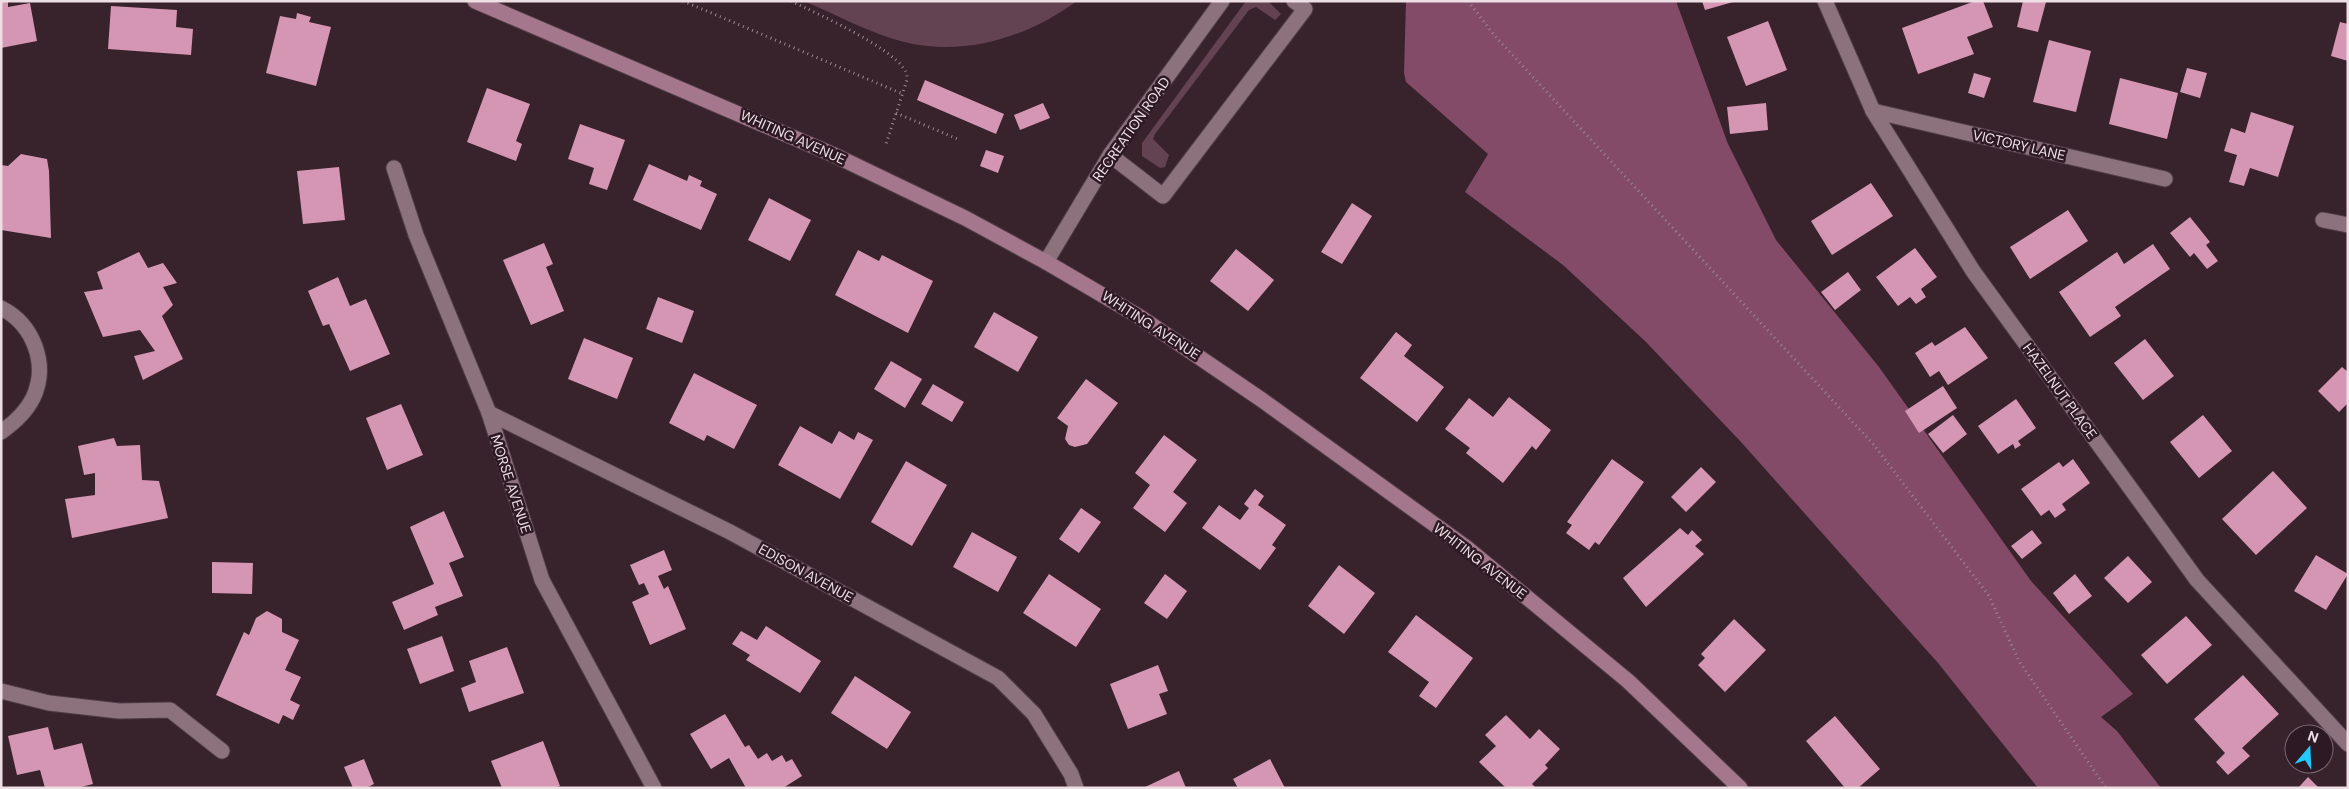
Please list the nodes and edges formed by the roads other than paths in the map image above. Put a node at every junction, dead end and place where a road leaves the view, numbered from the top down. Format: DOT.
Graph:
graph roads {
  1 [pos="475,1"];
  2 [pos="1222,1"];
  3 [pos="1294,1"];
  4 [pos="1825,1"];
  5 [pos="1873,111"];
  6 [pos="1110,155"];
  7 [pos="394,168"];
  8 [pos="2165,179"];
  9 [pos="2323,220"];
  10 [pos="2348,225"];
  11 [pos="1046,262"];
  12 [pos="1,308"];
  13 [pos="489,413"];
  14 [pos="1,432"];
  15 [pos="1,691"];
  16 [pos="2348,744"];
  17 [pos="222,751"];
  18 [pos="654,788"];
  19 [pos="1076,788"];
  20 [pos="1740,788"];
  1 -- 11 [label="street, WHITING AVENUE"];
  2 -- 6 [label="street, RECREATION ROAD"];
  3 -- 6 [label="street"];
  4 -- 5 [label="street, HAZELNUT PLACE"];
  5 -- 8 [label="street, VICTORY LANE"];
  5 -- 16 [label="street, HAZELNUT PLACE"];
  6 -- 11 [label="street, RECREATION ROAD"];
  7 -- 13 [label="street, MORSE AVENUE"];
  9 -- 10 [label="street"];
  11 -- 20 [label="street, WHITING AVENUE"];
  12 -- 14 [label="street"];
  13 -- 18 [label="street, MORSE AVENUE"];
  13 -- 19 [label="street, EDISON AVENUE"];
  15 -- 17 [label="street"];
}
